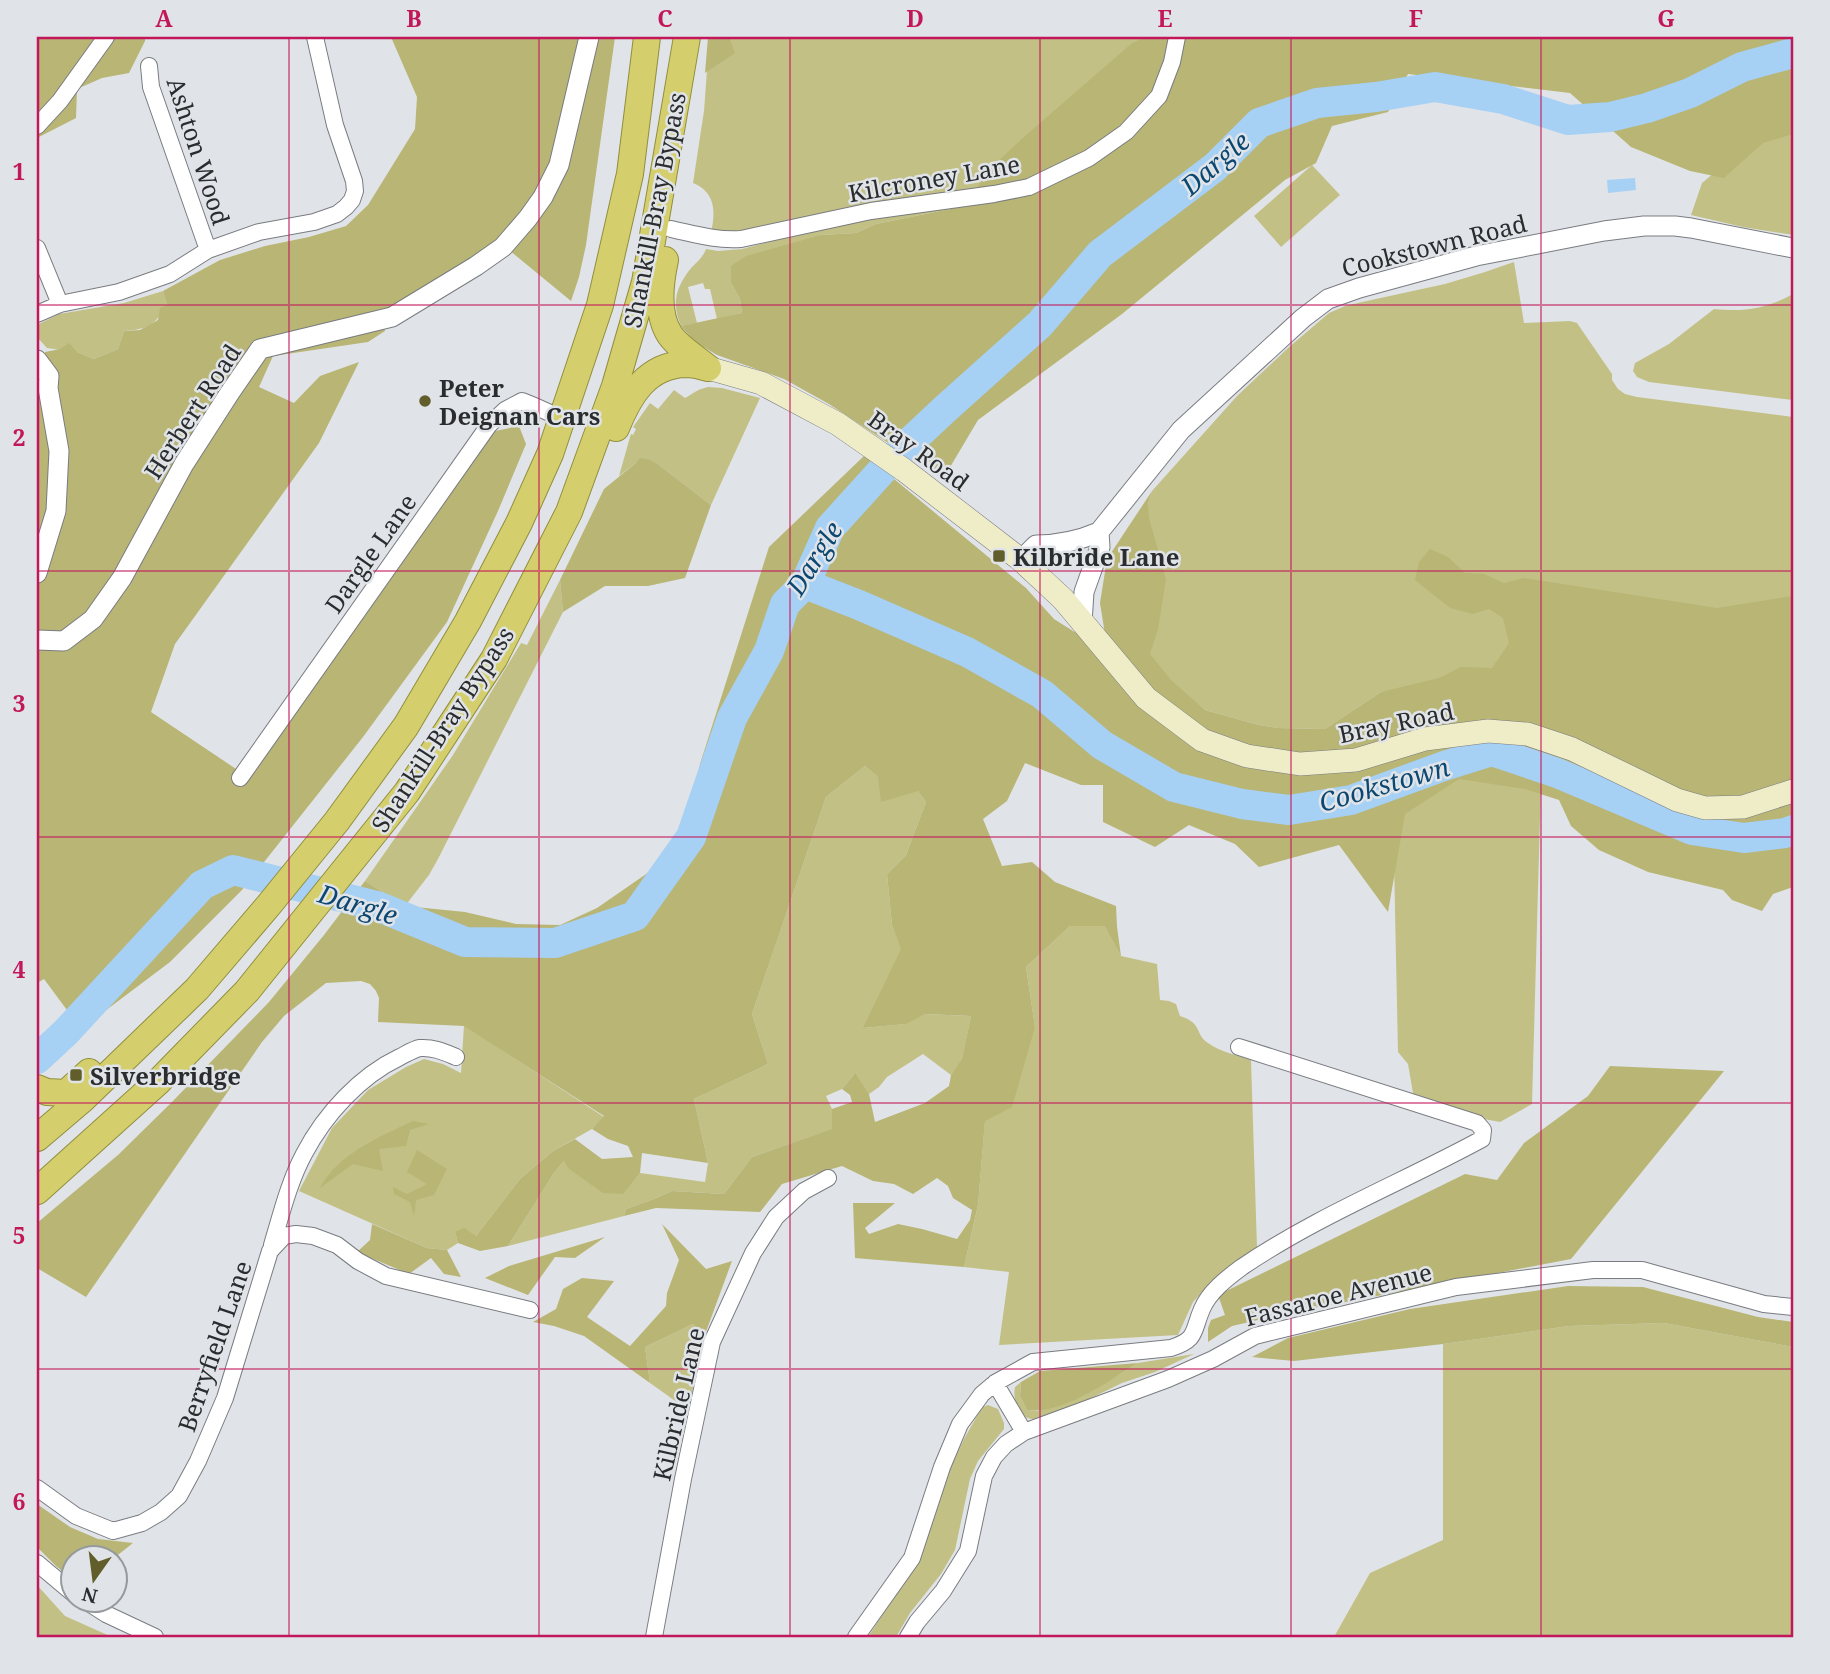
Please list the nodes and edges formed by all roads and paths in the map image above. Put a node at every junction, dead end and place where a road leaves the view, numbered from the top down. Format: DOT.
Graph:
graph roads {
  1 [pos="106,37"];
  2 [pos="315,37"];
  3 [pos="589,37"];
  4 [pos="636,37"];
  5 [pos="647,37"];
  6 [pos="687,37"];
  7 [pos="1177,37"];
  8 [pos="149,66"];
  9 [pos="37,126"];
  10 [pos="671,229"];
  11 [pos="37,248"];
  12 [pos="1793,248"];
  13 [pos="208,250"];
  14 [pos="604,286"];
  15 [pos="60,304"];
  16 [pos="37,314"];
  17 [pos="37,359"];
  18 [pos="708,368"];
  19 [pos="563,419"];
  20 [pos="569,512"];
  21 [pos="1099,532"];
  22 [pos="1021,560"];
  23 [pos="37,573"];
  24 [pos="1082,623"];
  25 [pos="37,640"];
  26 [pos="240,778"];
  27 [pos="1793,792"];
  28 [pos="242,937"];
  29 [pos="1239,1047"];
  30 [pos="456,1057"];
  31 [pos="37,1088"];
  32 [pos="37,1139"];
  33 [pos="828,1178"];
  34 [pos="37,1191"];
  35 [pos="270,1251"];
  36 [pos="1793,1307"];
  37 [pos="530,1310"];
  38 [pos="995,1383"];
  39 [pos="1024,1432"];
  40 [pos="37,1488"];
  41 [pos="37,1563"];
  42 [pos="60,1582"];
  43 [pos="106,1614"];
  44 [pos="155,1637"];
  45 [pos="654,1637"];
  46 [pos="856,1637"];
  47 [pos="908,1637"];
  1 -- 9 [label="street"];
  2 -- 13 [label="street, Ashton Wood"];
  3 -- 25 [label="street, Herbert Road"];
  4 -- 14 [label="highway"];
  5 -- 14 [label="highway, Shankill-Bray Bypass"];
  6 -- 10 [label="highway"];
  6 -- 20 [label="highway, Shankill-Bray Bypass"];
  7 -- 10 [label="street, Kilcroney Lane"];
  8 -- 13 [label="street, Ashton Wood"];
  10 -- 18 [label="highway"];
  11 -- 15 [label="street"];
  12 -- 21 [label="street, Cookstown Road"];
  13 -- 15 [label="street, Ashton Wood"];
  14 -- 19 [label="highway, Shankill-Bray Bypass"];
  15 -- 16 [label="street, Ashton Wood"];
  17 -- 23 [label="street"];
  18 -- 20 [label="highway"];
  18 -- 22 [label="main road, Bray Road"];
  19 -- 26 [label="street, Dargle Lane"];
  19 -- 28 [label="highway, Shankill-Bray Bypass"];
  20 -- 34 [label="highway, Shankill-Bray Bypass"];
  21 -- 22 [label="street"];
  21 -- 24 [label="street, Cookstown Road"];
  22 -- 24 [label="main road, Bray Road"];
  24 -- 27 [label="main road, Bray Road"];
  28 -- 31 [label="highway"];
  28 -- 32 [label="highway, Shankill-Bray Bypass"];
  29 -- 38 [label="street"];
  30 -- 35 [label="street, Berryfield Lane"];
  33 -- 45 [label="street, Kilbride Lane"];
  35 -- 37 [label="street, Berryfield Lane"];
  35 -- 40 [label="street, Berryfield Lane"];
  36 -- 39 [label="street, Fassaroe Avenue"];
  38 -- 39 [label="street"];
  38 -- 46 [label="street"];
  39 -- 47 [label="street, Fassaroe Avenue"];
  41 -- 42 [label="street"];
  43 -- 44 [label="street"];
}
